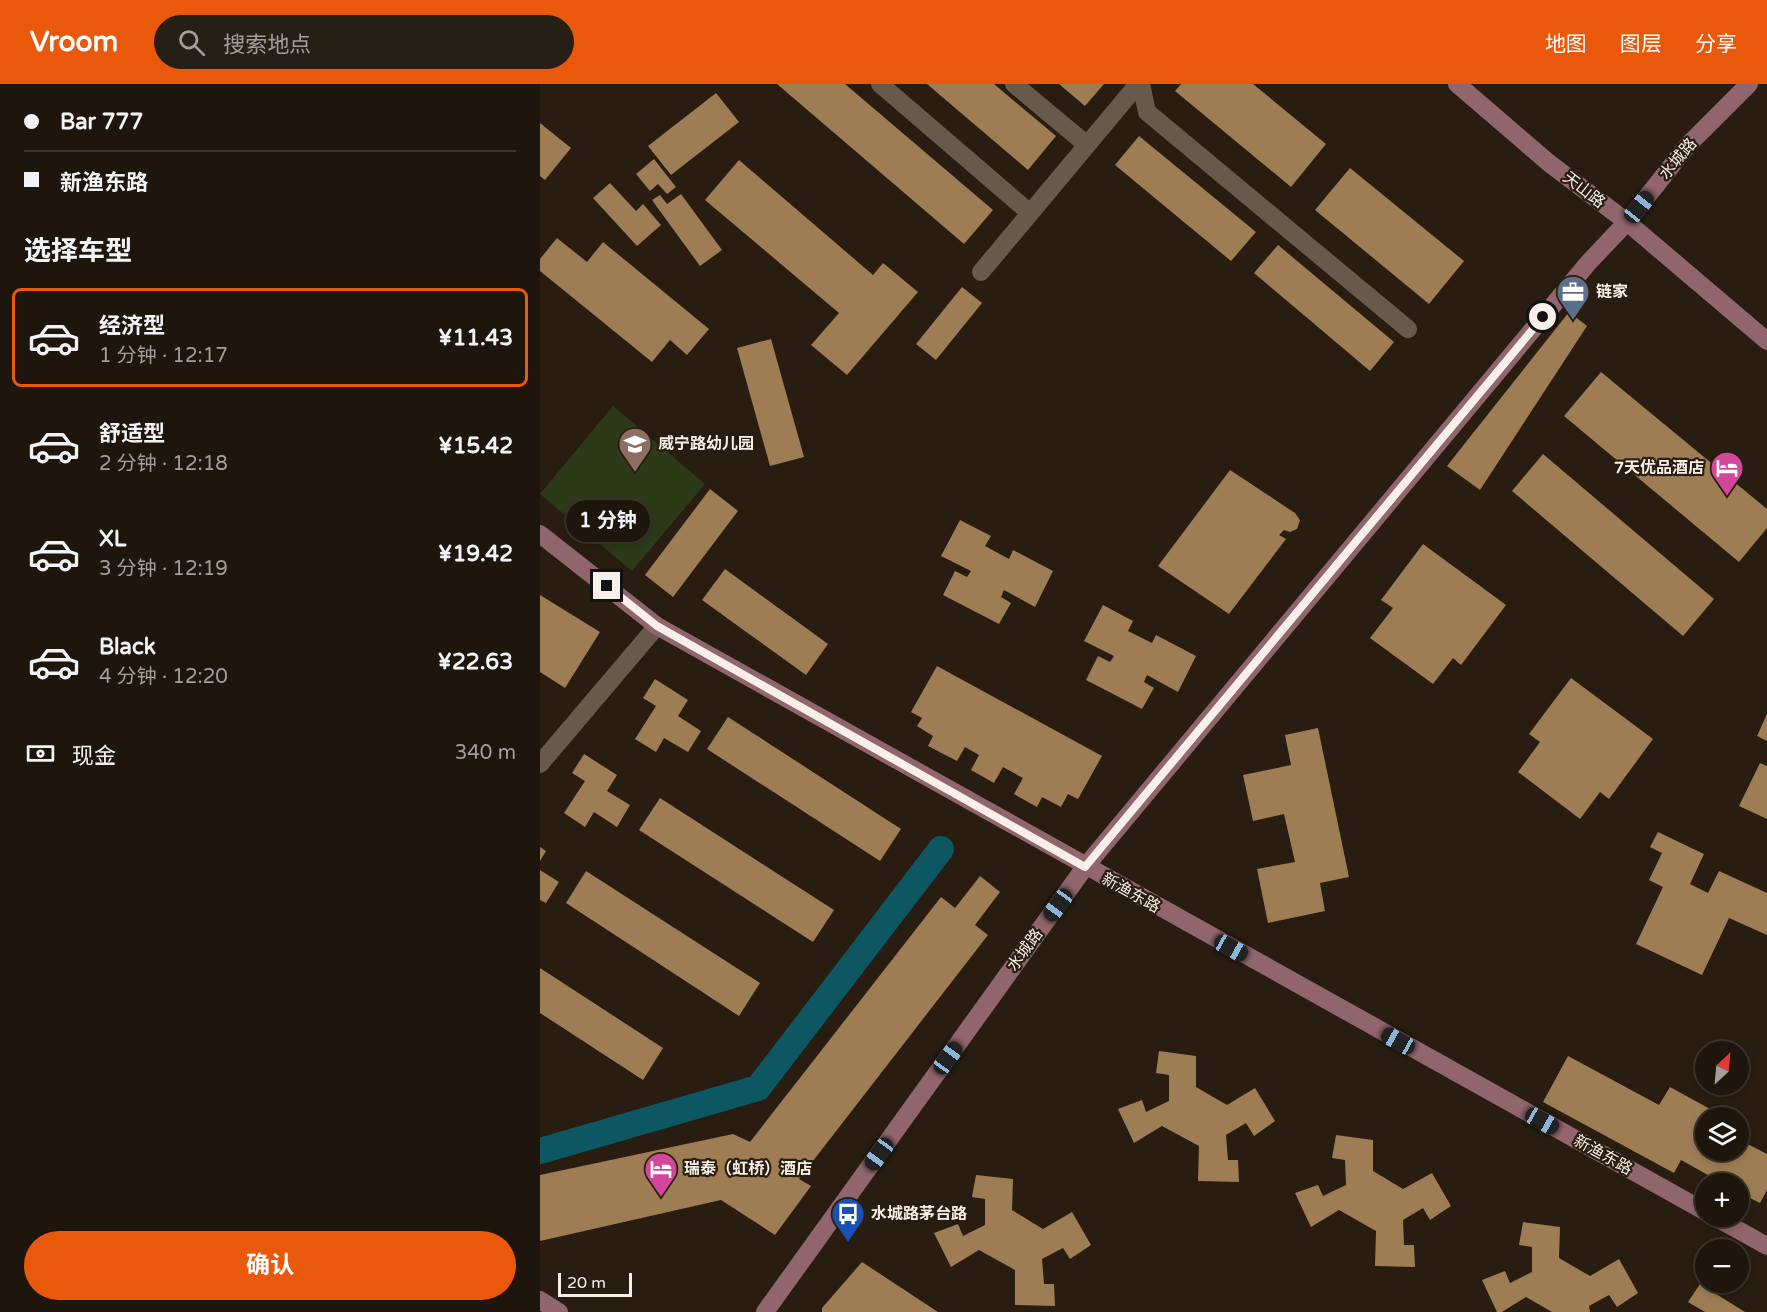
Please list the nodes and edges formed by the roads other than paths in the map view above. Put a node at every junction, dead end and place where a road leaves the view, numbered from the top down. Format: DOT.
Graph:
graph roads {
  1 [pos="880,84"];
  2 [pos="1014,84"];
  3 [pos="1140,84"];
  4 [pos="1457,84"];
  5 [pos="1749,84"];
  6 [pos="1087,145"];
  7 [pos="1030,213"];
  8 [pos="1627,222"];
  9 [pos="981,272"];
  10 [pos="1408,329"];
  11 [pos="1767,340"];
  12 [pos="540,534"];
  13 [pos="657,626"];
  14 [pos="540,764"];
  15 [pos="1085,867"];
  16 [pos="1695,1206"];
  17 [pos="1733,1227"];
  18 [pos="1767,1246"];
  19 [pos="540,1300"];
  20 [pos="559,1312"];
  21 [pos="765,1312"];
  1 -- 7 [label="street"];
  2 -- 6 [label="street"];
  3 -- 6 [label="street"];
  3 -- 10 [label="street"];
  4 -- 8 [label="street, 天山路"];
  5 -- 8 [label="street, 水城路"];
  6 -- 7 [label="street"];
  7 -- 9 [label="street"];
  8 -- 11 [label="street, 天山路"];
  8 -- 15 [label="street, 水城路"];
  12 -- 13 [label="street, 新渔东路"];
  13 -- 14 [label="street"];
  13 -- 15 [label="street, 新渔东路"];
  15 -- 16 [label="street, 新渔东路"];
  15 -- 21 [label="street, 水城路"];
  17 -- 18 [label="street"];
  19 -- 20 [label="street"];
}
